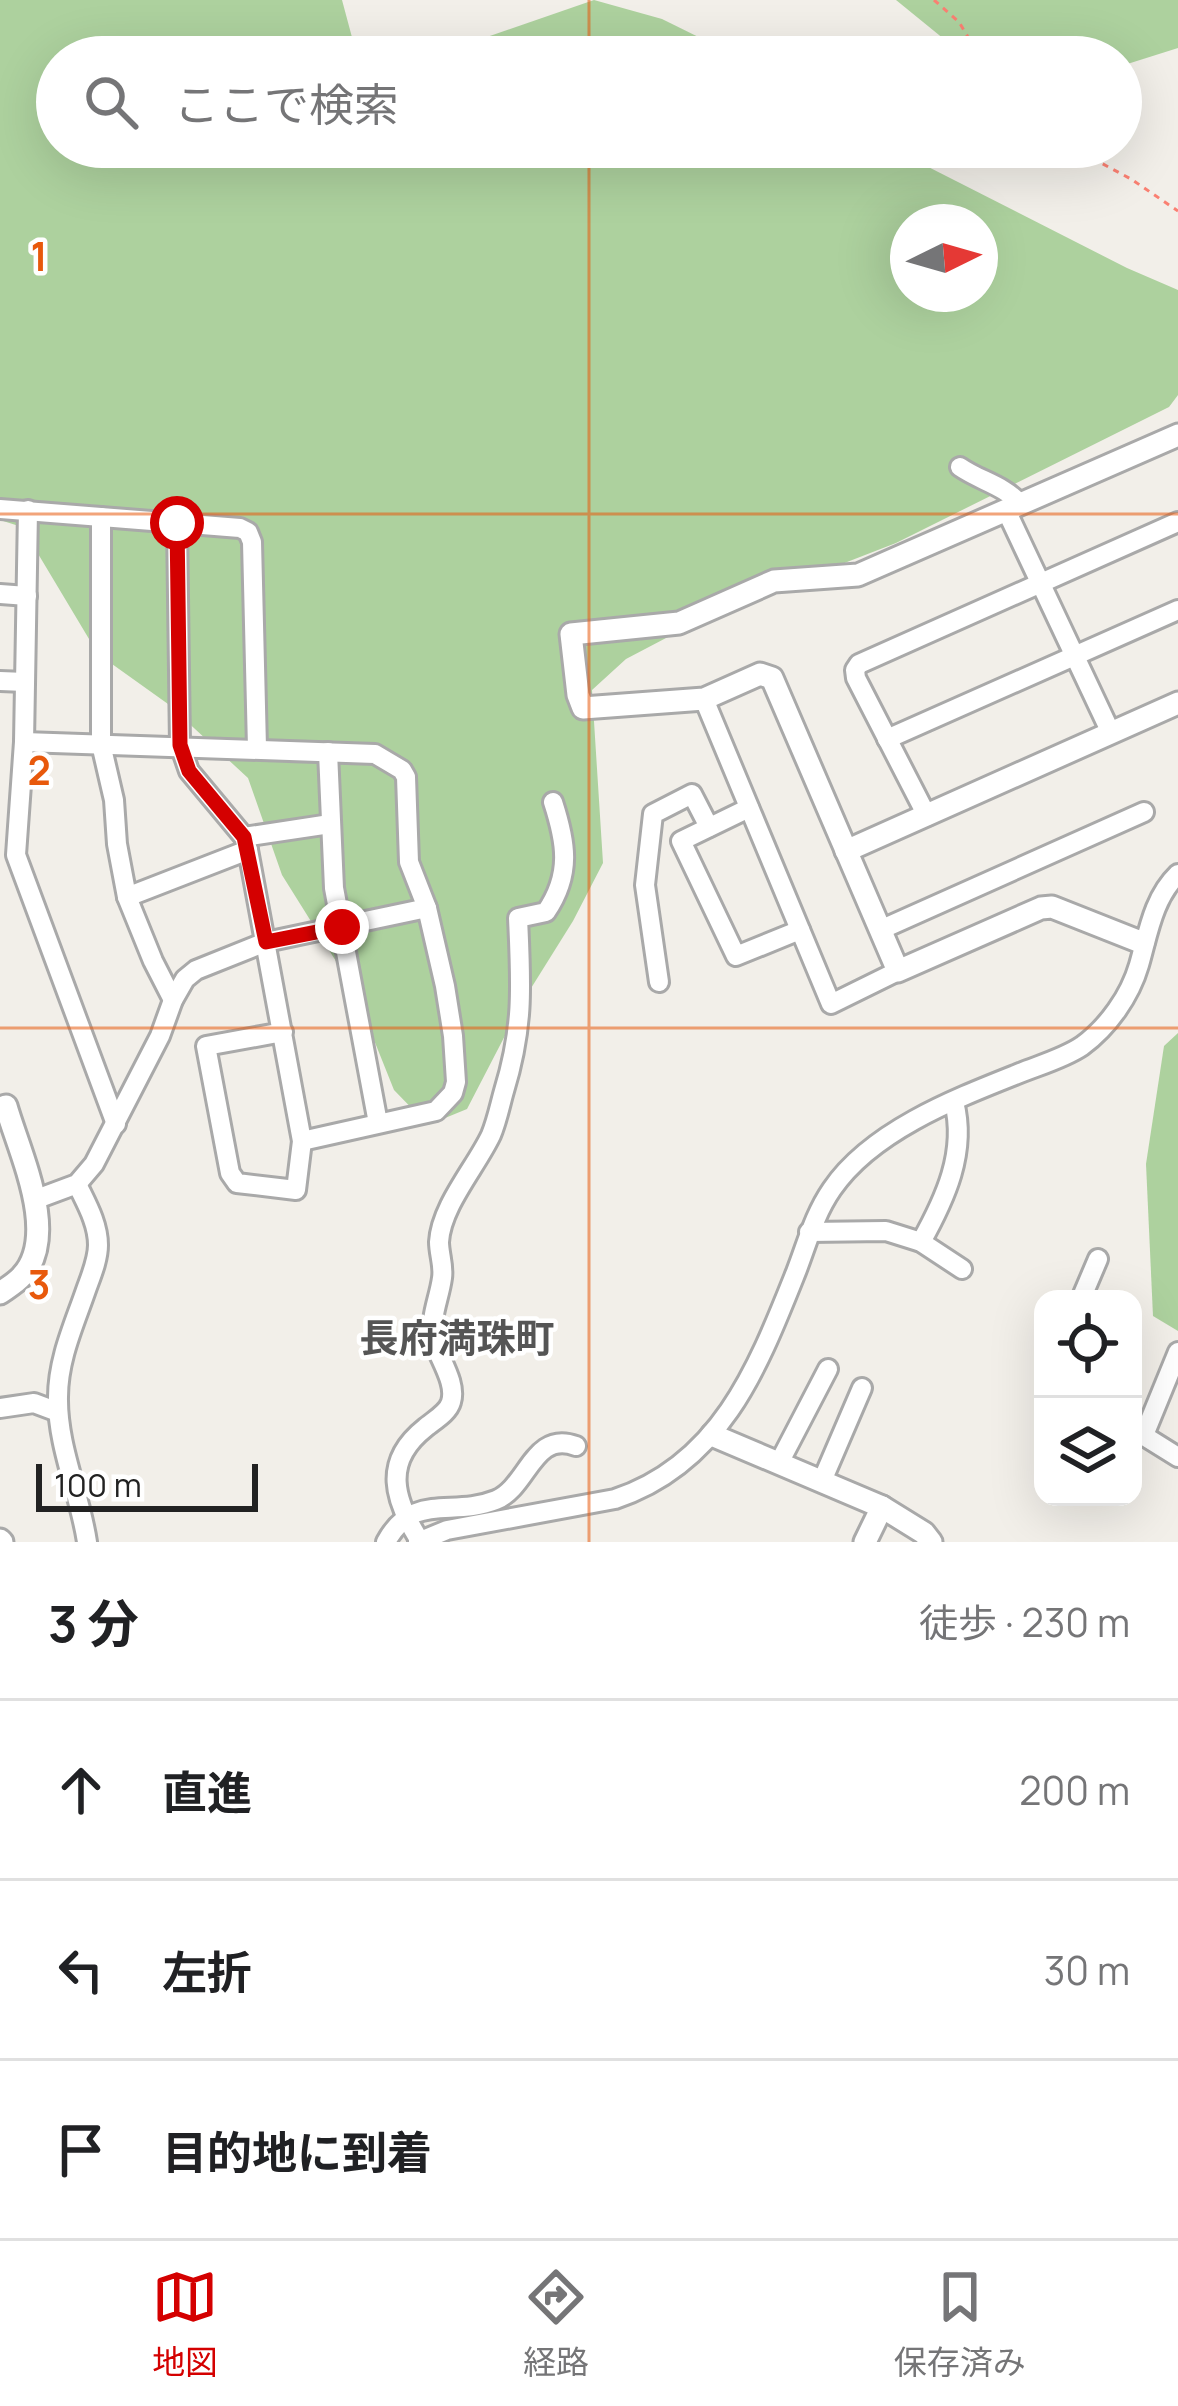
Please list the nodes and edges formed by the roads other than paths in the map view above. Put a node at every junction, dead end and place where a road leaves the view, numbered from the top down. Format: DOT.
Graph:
graph roads {
  1 [pos="1178,435"];
  2 [pos="960,466"];
  3 [pos="1013,507"];
  4 [pos="0,509"];
  5 [pos="28,510"];
  6 [pos="101,517"];
  7 [pos="1178,522"];
  8 [pos="177,523"];
  9 [pos="1042,584"];
  10 [pos="0,595"];
  11 [pos="26,596"];
  12 [pos="1178,610"];
  13 [pos="1075,656"];
  14 [pos="0,681"];
  15 [pos="25,682"];
  16 [pos="704,699"];
  17 [pos="1178,704"];
  18 [pos="1111,733"];
  19 [pos="887,739"];
  20 [pos="24,742"];
  21 [pos="101,744"];
  22 [pos="180,745"];
  23 [pos="257,748"];
  24 [pos="328,752"];
  25 [pos="553,802"];
  26 [pos="749,808"];
  27 [pos="1144,812"];
  28 [pos="927,815"];
  29 [pos="330,824"];
  30 [pos="709,827"];
  31 [pos="246,843"];
  32 [pos="846,851"];
  33 [pos="8,858"];
  34 [pos="1178,874"];
  35 [pos="127,897"];
  36 [pos="1170,903"];
  37 [pos="427,908"];
  38 [pos="342,927"];
  39 [pos="800,929"];
  40 [pos="880,930"];
  41 [pos="266,942"];
  42 [pos="1143,943"];
  43 [pos="898,970"];
  44 [pos="658,982"];
  45 [pos="173,1000"];
  46 [pos="283,1032"];
  47 [pos="2,1101"];
  48 [pos="954,1102"];
  49 [pos="378,1123"];
  50 [pos="116,1124"];
  51 [pos="302,1141"];
  52 [pos="77,1184"];
  53 [pos="34,1200"];
  54 [pos="809,1232"];
  55 [pos="920,1242"];
  56 [pos="1098,1259"];
  57 [pos="962,1269"];
  58 [pos="1085,1290"];
  59 [pos="0,1293"];
  60 [pos="1178,1352"];
  61 [pos="828,1369"];
  62 [pos="862,1388"];
  63 [pos="0,1408"];
  64 [pos="58,1412"];
  65 [pos="1142,1426"];
  66 [pos="1142,1434"];
  67 [pos="712,1435"];
  68 [pos="576,1446"];
  69 [pos="1178,1457"];
  70 [pos="779,1463"];
  71 [pos="822,1481"];
  72 [pos="882,1507"];
  73 [pos="405,1517"];
  74 [pos="419,1541"];
  75 [pos="87,1542"];
  76 [pos="386,1542"];
  77 [pos="866,1542"];
  78 [pos="931,1542"];
  1 -- 3 [label="street"];
  2 -- 3 [label="street"];
  3 -- 9 [label="street"];
  3 -- 16 [label="street"];
  4 -- 5 [label="street"];
  5 -- 6 [label="street"];
  5 -- 11 [label="street"];
  6 -- 8 [label="street"];
  6 -- 21 [label="street"];
  7 -- 9 [label="street"];
  8 -- 22 [label="street"];
  8 -- 23 [label="street"];
  9 -- 13 [label="street"];
  9 -- 19 [label="street"];
  10 -- 11 [label="street"];
  11 -- 15 [label="street"];
  12 -- 13 [label="street"];
  13 -- 18 [label="street"];
  13 -- 19 [label="street"];
  14 -- 15 [label="street"];
  15 -- 20 [label="street"];
  16 -- 26 [label="street"];
  16 -- 32 [label="street"];
  17 -- 18 [label="street"];
  18 -- 28 [label="street"];
  19 -- 28 [label="street"];
  20 -- 21 [label="street"];
  20 -- 33 [label="street"];
  21 -- 22 [label="street"];
  21 -- 35 [label="street"];
  22 -- 23 [label="street"];
  22 -- 31 [label="street"];
  23 -- 24 [label="street"];
  24 -- 29 [label="street"];
  24 -- 37 [label="street"];
  25 -- 73 [label="street"];
  26 -- 30 [label="street"];
  26 -- 39 [label="street"];
  27 -- 40 [label="street"];
  28 -- 32 [label="street"];
  29 -- 31 [label="street"];
  29 -- 38 [label="street"];
  30 -- 39 [label="street"];
  30 -- 44 [label="street"];
  31 -- 35 [label="street"];
  31 -- 41 [label="street"];
  32 -- 40 [label="street"];
  33 -- 50 [label="street"];
  34 -- 36 [label="street"];
  35 -- 45 [label="street"];
  36 -- 42 [label="street"];
  37 -- 38 [label="street"];
  37 -- 49 [label="street"];
  38 -- 41 [label="street"];
  38 -- 49 [label="street"];
  39 -- 43 [label="street"];
  40 -- 43 [label="street"];
  41 -- 45 [label="street"];
  41 -- 46 [label="street"];
  42 -- 43 [label="street"];
  42 -- 48 [label="street"];
  45 -- 50 [label="street"];
  46 -- 51 [label="street"];
  46 -- 51 [label="street"];
  47 -- 53 [label="street"];
  48 -- 54 [label="street"];
  48 -- 55 [label="street"];
  49 -- 51 [label="street"];
  50 -- 52 [label="street"];
  52 -- 53 [label="street"];
  52 -- 64 [label="street"];
  53 -- 59 [label="street"];
  54 -- 55 [label="street"];
  54 -- 67 [label="street"];
  55 -- 57 [label="street"];
  56 -- 58 [label="street"];
  60 -- 65 [label="street"];
  61 -- 70 [label="street"];
  62 -- 71 [label="street"];
  63 -- 64 [label="street"];
  64 -- 75 [label="street"];
  66 -- 69 [label="street"];
  67 -- 70 [label="street"];
  67 -- 74 [label="street"];
  68 -- 73 [label="street"];
  70 -- 71 [label="street"];
  71 -- 72 [label="street"];
  72 -- 77 [label="street"];
  72 -- 78 [label="street"];
  73 -- 74 [label="street"];
  73 -- 76 [label="street"];
}
